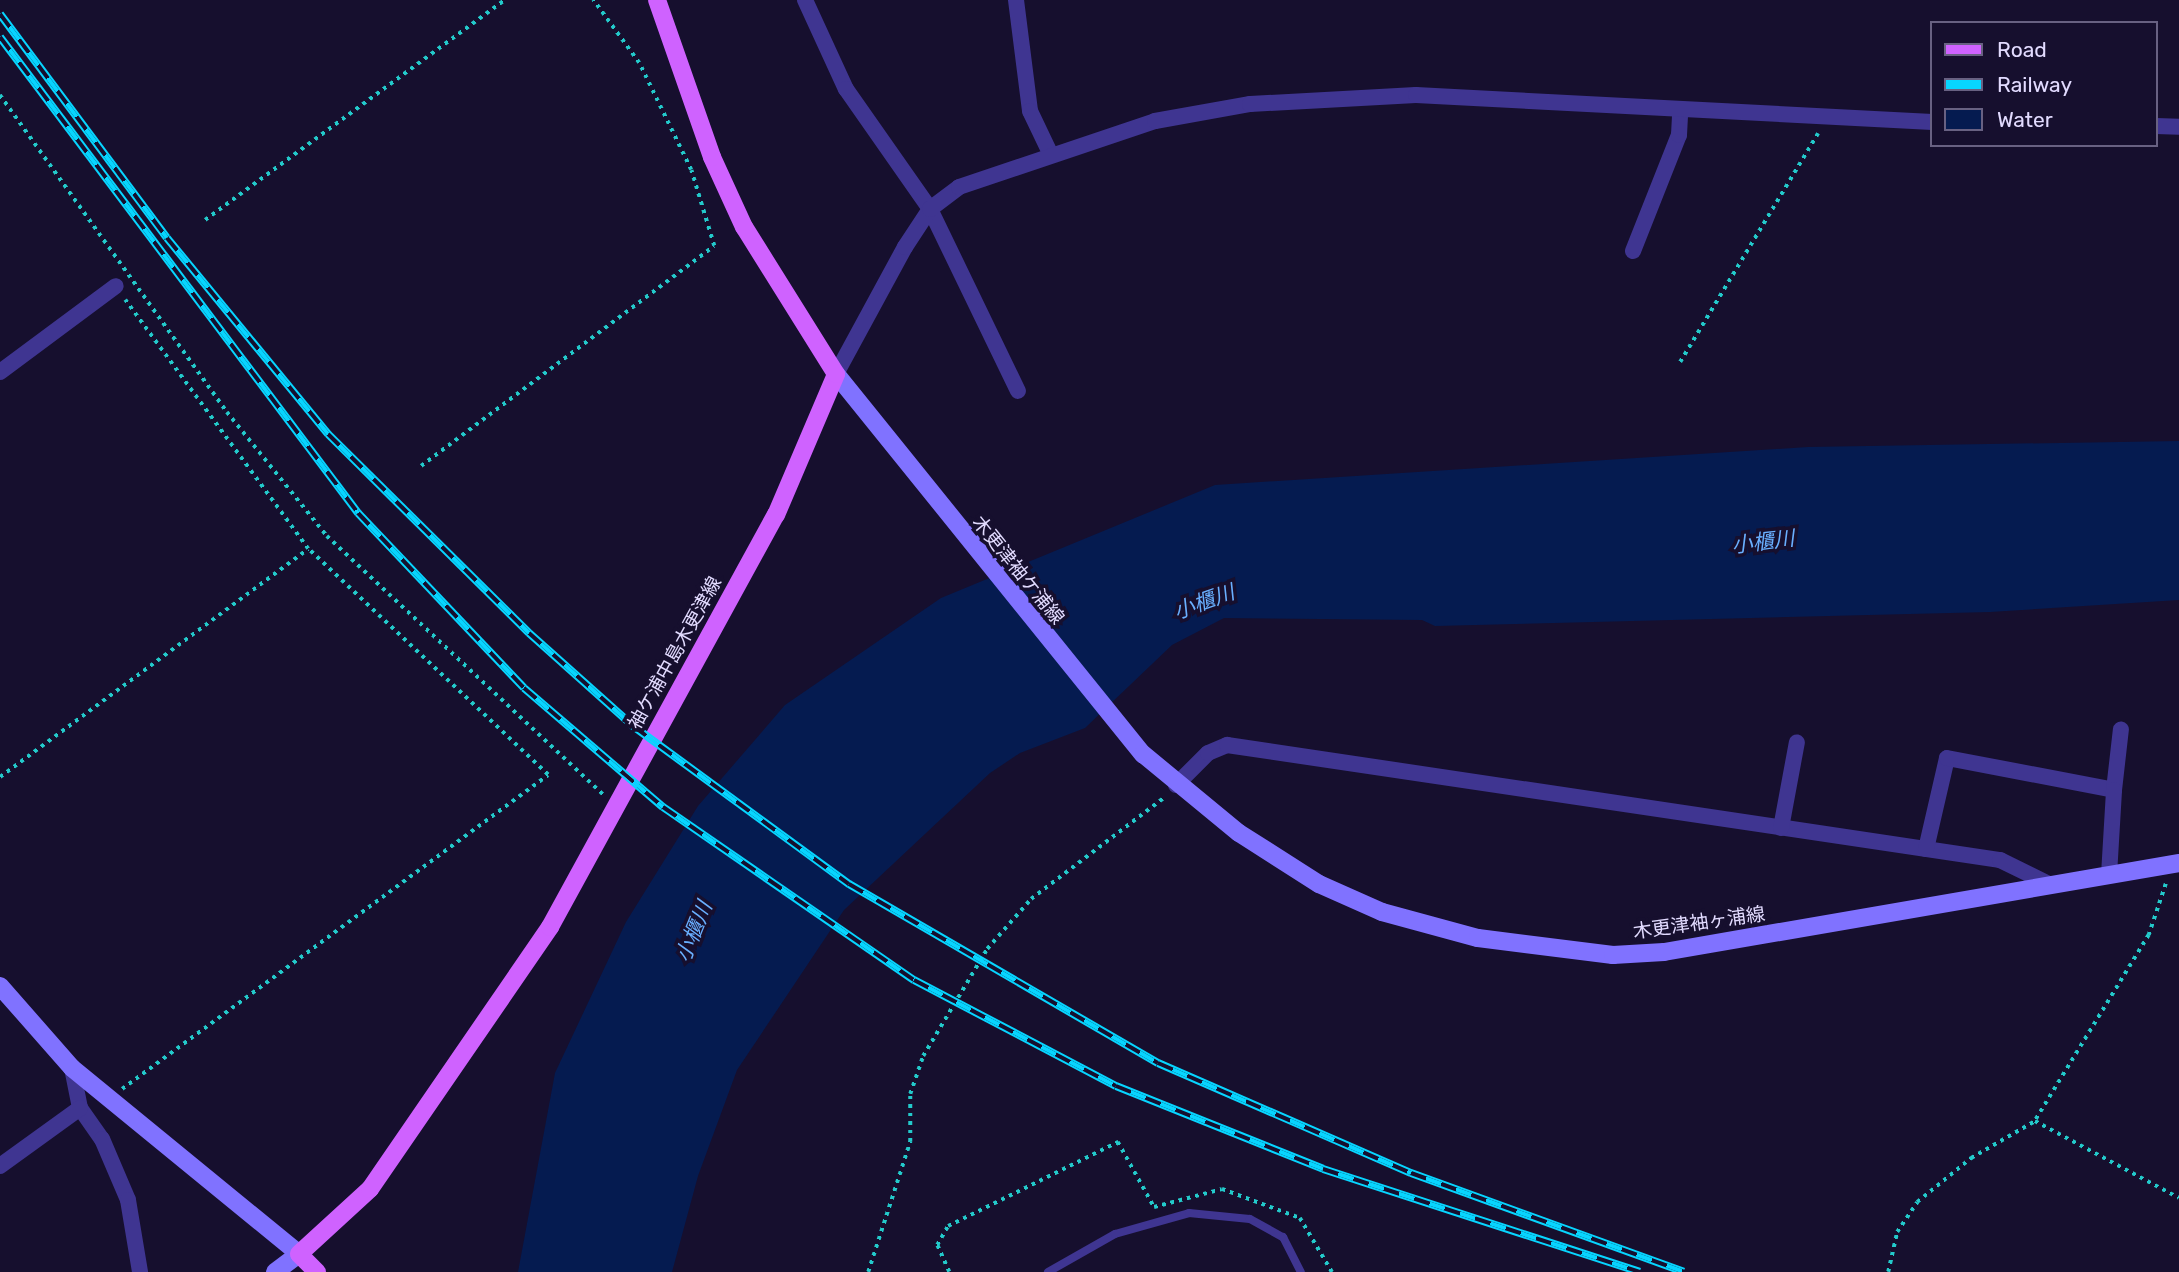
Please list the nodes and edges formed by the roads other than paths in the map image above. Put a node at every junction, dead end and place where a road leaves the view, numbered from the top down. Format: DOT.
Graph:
graph roads {
  1 [pos="657,0"];
  2 [pos="805,0"];
  3 [pos="1016,0"];
  4 [pos="1679,114"];
  5 [pos="1930,122"];
  6 [pos="2158,127"];
  7 [pos="2179,127"];
  8 [pos="1050,153"];
  9 [pos="930,209"];
  10 [pos="1633,251"];
  11 [pos="116,286"];
  12 [pos="0,372"];
  13 [pos="836,374"];
  14 [pos="1018,391"];
  15 [pos="2122,729"];
  16 [pos="1797,742"];
  17 [pos="1176,785"];
  18 [pos="2114,790"];
  19 [pos="1781,828"];
  20 [pos="1926,849"];
  21 [pos="2176,864"];
  22 [pos="2109,875"];
  23 [pos="2051,885"];
  24 [pos="0,986"];
  25 [pos="72,1068"];
  26 [pos="79,1108"];
  27 [pos="0,1166"];
  28 [pos="299,1254"];
  29 [pos="140,1272"];
  30 [pos="275,1272"];
  31 [pos="317,1272"];
  32 [pos="1048,1272"];
  33 [pos="1301,1272"];
  1 -- 13 [label="main road"];
  2 -- 9 [label="street"];
  3 -- 8 [label="street"];
  4 -- 5 [label="street"];
  4 -- 8 [label="street"];
  4 -- 10 [label="street"];
  6 -- 7 [label="street"];
  8 -- 9 [label="street"];
  9 -- 13 [label="street"];
  9 -- 14 [label="street"];
  11 -- 12 [label="street"];
  13 -- 17 [label="main road, 木更津袖ケ浦線"];
  13 -- 28 [label="main road, 袖ケ浦中島木更津線"];
  15 -- 18 [label="street"];
  16 -- 19 [label="street"];
  17 -- 19 [label="street"];
  17 -- 23 [label="main road, 木更津袖ヶ浦線"];
  18 -- 20 [label="street"];
  18 -- 22 [label="street"];
  19 -- 20 [label="street"];
  20 -- 23 [label="street"];
  21 -- 22 [label="main road, 木更津袖ヶ浦線"];
  22 -- 23 [label="main road, 木更津袖ヶ浦線"];
  24 -- 25 [label="main road"];
  25 -- 26 [label="street"];
  25 -- 28 [label="main road"];
  26 -- 27 [label="street"];
  26 -- 29 [label="street"];
  28 -- 30 [label="main road"];
  28 -- 31 [label="main road"];
  32 -- 33 [label="lane"];
}
